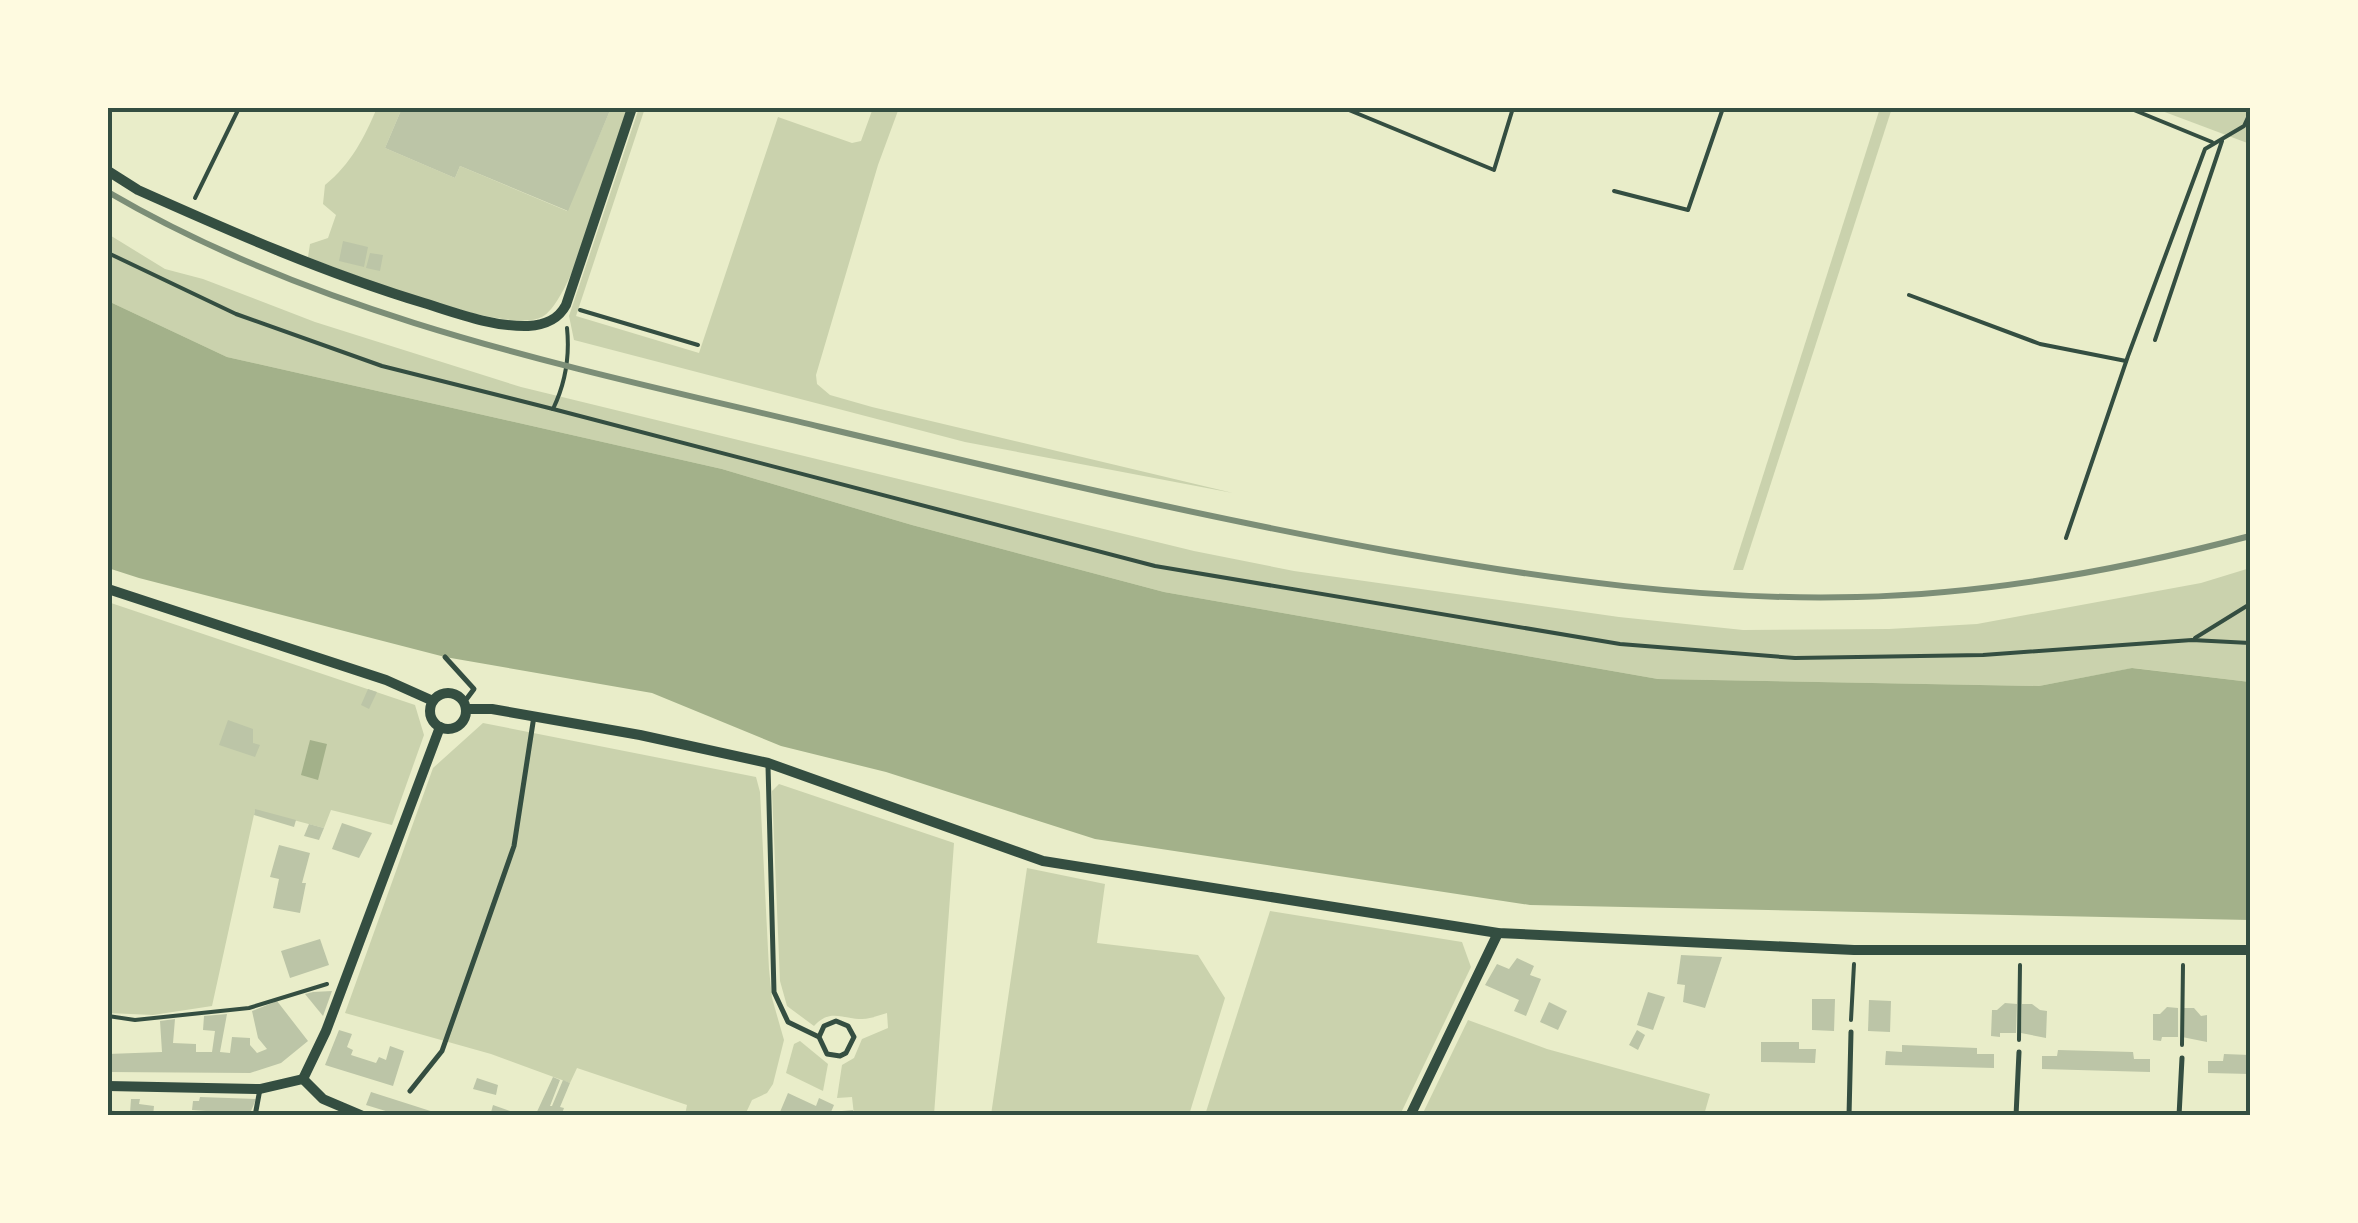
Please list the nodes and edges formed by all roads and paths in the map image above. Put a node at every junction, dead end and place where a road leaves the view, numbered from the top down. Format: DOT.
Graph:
graph roads {
  1 [pos="239,108"];
  2 [pos="632,108"];
  3 [pos="1344,108"];
  4 [pos="1513,108"];
  5 [pos="1723,108"];
  6 [pos="2129,108"];
  7 [pos="2250,113"];
  8 [pos="2222,139"];
  9 [pos="2213,142"];
  10 [pos="108,171"];
  11 [pos="1614,191"];
  12 [pos="188,212"];
  13 [pos="108,253"];
  14 [pos="1909,294"];
  15 [pos="564,310"];
  16 [pos="2155,340"];
  17 [pos="698,345"];
  18 [pos="2126,361"];
  19 [pos="553,408"];
  20 [pos="2066,538"];
  21 [pos="108,589"];
  22 [pos="2250,604"];
  23 [pos="2192,640"];
  24 [pos="2250,643"];
  25 [pos="445,657"];
  26 [pos="433,701"];
  27 [pos="466,705"];
  28 [pos="534,716"];
  29 [pos="440,727"];
  30 [pos="768,763"];
  31 [pos="1498,934"];
  32 [pos="1854,950"];
  33 [pos="2020,950"];
  34 [pos="2183,950"];
  35 [pos="2250,950"];
  36 [pos="346,979"];
  37 [pos="108,1016"];
  38 [pos="1850,1032"];
  39 [pos="819,1037"];
  40 [pos="2019,1052"];
  41 [pos="2182,1058"];
  42 [pos="303,1079"];
  43 [pos="108,1086"];
  44 [pos="260,1089"];
  45 [pos="410,1091"];
  46 [pos="255,1116"];
  47 [pos="363,1116"];
  48 [pos="1410,1116"];
  49 [pos="1849,1116"];
  50 [pos="2016,1116"];
  51 [pos="2179,1116"];
  1 -- 12 [label="path"];
  2 -- 15 [label="street"];
  3 -- 4 [label="path"];
  5 -- 11 [label="path"];
  6 -- 9 [label="path"];
  7 -- 8 [label="path"];
  8 -- 9 [label="path"];
  8 -- 16 [label="path"];
  9 -- 18 [label="path"];
  10 -- 12 [label="street"];
  12 -- 15 [label="street"];
  13 -- 19 [label="path"];
  14 -- 18 [label="path"];
  15 -- 17 [label="path"];
  15 -- 19 [label="path"];
  18 -- 20 [label="path"];
  19 -- 23 [label="path"];
  21 -- 26 [label="street"];
  22 -- 23 [label="path"];
  23 -- 24 [label="path"];
  25 -- 27 [label="lane"];
  26 -- 27 [label="street"];
  26 -- 29 [label="street"];
  27 -- 28 [label="street"];
  27 -- 29 [label="street"];
  28 -- 30 [label="street"];
  28 -- 45 [label="lane"];
  29 -- 36 [label="street"];
  30 -- 31 [label="street"];
  30 -- 39 [label="lane"];
  31 -- 32 [label="street"];
  31 -- 48 [label="street"];
  32 -- 33 [label="street"];
  32 -- 38 [label="path"];
  33 -- 34 [label="street"];
  33 -- 40 [label="path"];
  34 -- 35 [label="street"];
  34 -- 41 [label="path"];
  36 -- 37 [label="path"];
  36 -- 42 [label="street"];
  38 -- 49 [label="lane"];
  39 -- 39 [label="lane"];
  40 -- 50 [label="lane"];
  41 -- 51 [label="lane"];
  42 -- 44 [label="street"];
  42 -- 47 [label="street"];
  43 -- 44 [label="street"];
  44 -- 46 [label="lane"];
}
